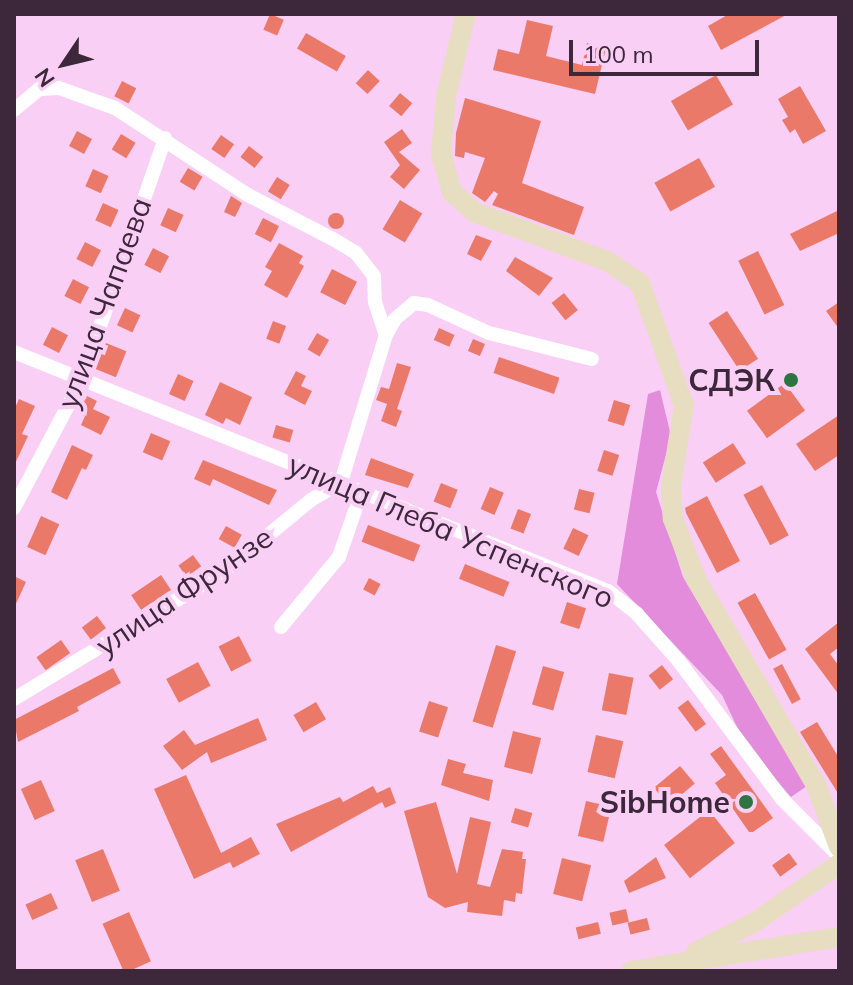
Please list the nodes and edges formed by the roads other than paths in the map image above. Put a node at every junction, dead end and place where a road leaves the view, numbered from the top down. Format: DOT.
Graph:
graph roads {
  1 [pos="466,14"];
  2 [pos="14,110"];
  3 [pos="165,138"];
  4 [pos="386,335"];
  5 [pos="14,352"];
  6 [pos="592,359"];
  7 [pos="81,381"];
  8 [pos="341,482"];
  9 [pos="361,493"];
  10 [pos="14,508"];
  11 [pos="281,627"];
  12 [pos="14,699"];
  13 [pos="839,847"];
  14 [pos="839,856"];
  15 [pos="839,864"];
  16 [pos="839,937"];
  17 [pos="674,963"];
  18 [pos="631,971"];
  1 -- 13 [label="street"];
  2 -- 3 [label="street"];
  3 -- 4 [label="street"];
  3 -- 7 [label="street, улица Чапаева"];
  4 -- 6 [label="street"];
  4 -- 8 [label="street"];
  5 -- 7 [label="street, улица Глеба Успенского"];
  7 -- 8 [label="street, улица Глеба Успенского"];
  7 -- 10 [label="street, улица Чапаева"];
  8 -- 9 [label="street, улица Глеба Успенского"];
  8 -- 12 [label="street, улица Фрунзе"];
  9 -- 11 [label="street"];
  9 -- 14 [label="street, улица Глеба Успенского"];
  15 -- 17 [label="street"];
  16 -- 17 [label="street"];
  17 -- 18 [label="street"];
}
